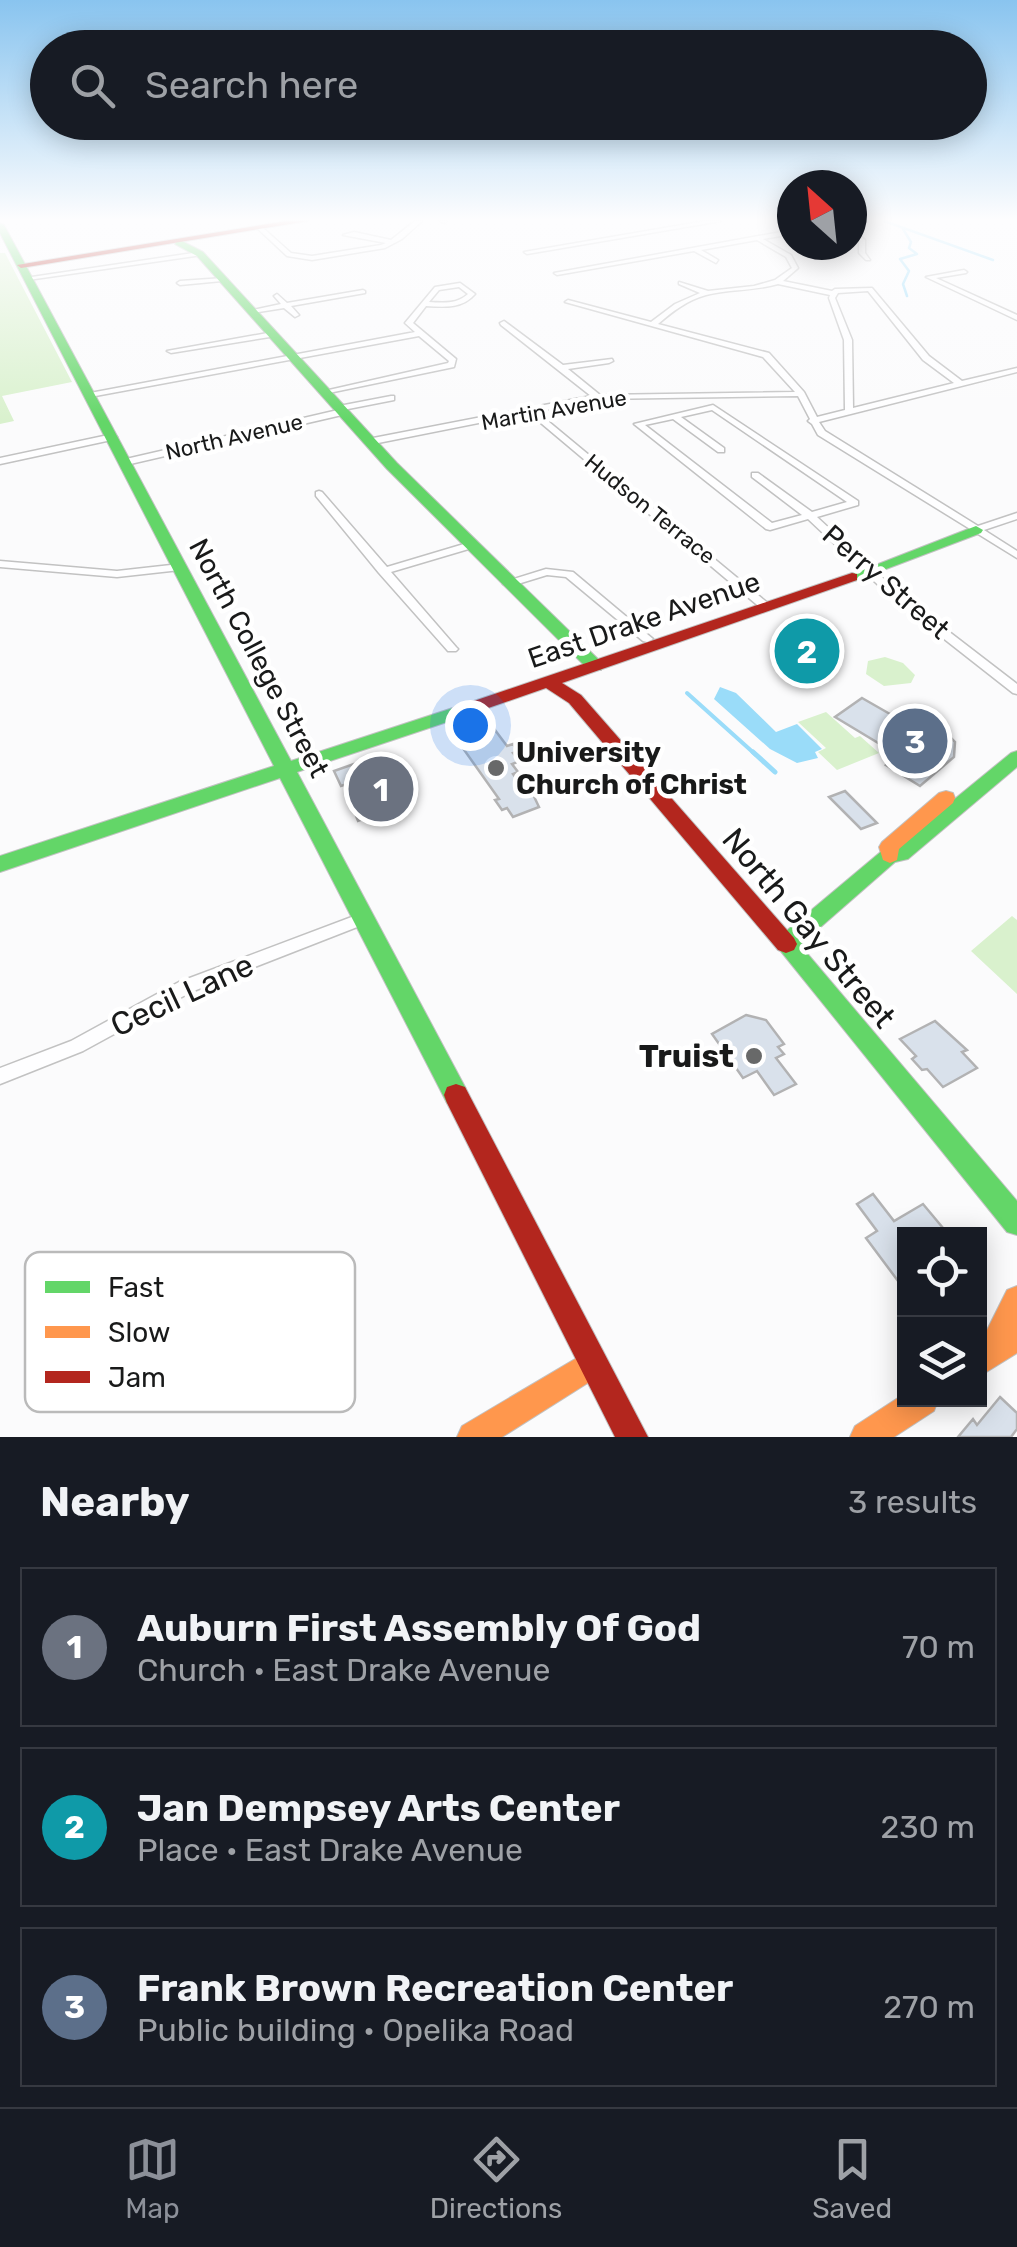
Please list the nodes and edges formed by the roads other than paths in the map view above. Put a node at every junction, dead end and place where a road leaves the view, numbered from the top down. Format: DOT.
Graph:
graph roads {
  1 [pos="31,288"];
  2 [pos="231,288"];
  3 [pos="441,288"];
  4 [pos="468,288"];
  5 [pos="696,288"];
  6 [pos="735,288"];
  7 [pos="807,288"];
  8 [pos="951,288"];
  9 [pos="365,292"];
  10 [pos="707,292"];
  11 [pos="831,293"];
  12 [pos="277,296"];
  13 [pos="568,302"];
  14 [pos="424,304"];
  15 [pos="286,305"];
  16 [pos="252,311"];
  17 [pos="295,315"];
  18 [pos="1017,318"];
  19 [pos="504,323"];
  20 [pos="653,324"];
  21 [pos="421,333"];
  22 [pos="273,334"];
  23 [pos="170,351"];
  24 [pos="294,358"];
  25 [pos="609,361"];
  26 [pos="561,368"];
  27 [pos="1017,370"];
  28 [pos="960,384"];
  29 [pos="324,392"];
  30 [pos="712,394"];
  31 [pos="802,394"];
  32 [pos="90,395"];
  33 [pos="598,397"];
  34 [pos="392,398"];
  35 [pos="713,407"];
  36 [pos="340,410"];
  37 [pos="849,411"];
  38 [pos="532,412"];
  39 [pos="674,416"];
  40 [pos="812,421"];
  41 [pos="113,437"];
  42 [pos="368,442"];
  43 [pos="721,450"];
  44 [pos="0,461"];
  45 [pos="126,462"];
  46 [pos="755,475"];
  47 [pos="320,494"];
  48 [pos="809,516"];
  49 [pos="1017,516"];
  50 [pos="976,530"];
  51 [pos="468,546"];
  52 [pos="1017,555"];
  53 [pos="0,564"];
  54 [pos="180,567"];
  55 [pos="383,571"];
  56 [pos="868,572"];
  57 [pos="508,584"];
  58 [pos="766,608"];
  59 [pos="647,638"];
  60 [pos="452,649"];
  61 [pos="592,668"];
  62 [pos="549,682"];
  63 [pos="1017,690"];
  64 [pos="576,699"];
  65 [pos="1017,739"];
  66 [pos="1017,757"];
  67 [pos="286,768"];
  68 [pos="890,856"];
  69 [pos="0,864"];
  70 [pos="365,918"];
  71 [pos="786,944"];
  72 [pos="0,1076"];
  73 [pos="1014,1219"];
  74 [pos="1017,1236"];
  75 [pos="1017,1300"];
  76 [pos="1017,1336"];
  77 [pos="987,1355"];
  78 [pos="987,1356"];
  79 [pos="592,1364"];
  80 [pos="912,1407"];
  81 [pos="473,1437"];
  82 [pos="632,1437"];
  83 [pos="866,1437"];
  1 -- 32 [label="street, North College Street"];
  2 -- 16 [label="street"];
  3 -- 14 [label="street"];
  4 -- 14 [label="street"];
  5 -- 10 [label="street"];
  6 -- 10 [label="street"];
  7 -- 11 [label="street"];
  8 -- 18 [label="street"];
  9 -- 15 [label="street"];
  10 -- 20 [label="street"];
  11 -- 28 [label="street"];
  11 -- 37 [label="street"];
  12 -- 15 [label="street"];
  13 -- 20 [label="street"];
  14 -- 21 [label="street"];
  15 -- 16 [label="street"];
  15 -- 17 [label="street"];
  16 -- 22 [label="street"];
  19 -- 26 [label="street"];
  20 -- 31 [label="street"];
  21 -- 24 [label="street"];
  21 -- 29 [label="street"];
  22 -- 23 [label="street"];
  22 -- 24 [label="street"];
  24 -- 29 [label="street"];
  24 -- 32 [label="street"];
  25 -- 26 [label="street"];
  26 -- 33 [label="street"];
  27 -- 28 [label="street"];
  28 -- 37 [label="street"];
  29 -- 36 [label="street"];
  30 -- 31 [label="street, Martin Avenue"];
  30 -- 33 [label="street, Martin Avenue"];
  30 -- 35 [label="street"];
  31 -- 40 [label="street"];
  32 -- 41 [label="street, North College Street"];
  33 -- 38 [label="street, Martin Avenue"];
  34 -- 36 [label="street, North Avenue"];
  35 -- 39 [label="street"];
  35 -- 48 [label="street"];
  36 -- 42 [label="street"];
  36 -- 45 [label="street, North Avenue"];
  37 -- 40 [label="street"];
  38 -- 42 [label="street, Martin Avenue"];
  38 -- 58 [label="street, Hudson Terrace"];
  39 -- 43 [label="street"];
  39 -- 48 [label="street"];
  40 -- 50 [label="street"];
  41 -- 44 [label="street"];
  41 -- 45 [label="street, North College Street"];
  42 -- 51 [label="street"];
  45 -- 54 [label="street, North College Street"];
  46 -- 48 [label="street, Perry Street"];
  47 -- 55 [label="street"];
  48 -- 56 [label="street, Perry Street"];
  49 -- 50 [label="street, East Drake Avenue"];
  50 -- 52 [label="street"];
  50 -- 56 [label="street, East Drake Avenue"];
  51 -- 55 [label="street"];
  51 -- 57 [label="street"];
  53 -- 54 [label="street"];
  54 -- 67 [label="street, North College Street"];
  55 -- 60 [label="street"];
  56 -- 58 [label="street, East Drake Avenue"];
  56 -- 63 [label="street, Perry Street"];
  57 -- 59 [label="street"];
  57 -- 61 [label="street"];
  58 -- 61 [label="street, East Drake Avenue"];
  61 -- 62 [label="street, East Drake Avenue"];
  61 -- 64 [label="street"];
  62 -- 64 [label="street, North Gay Street"];
  62 -- 67 [label="street, East Drake Avenue"];
  64 -- 71 [label="street, North Gay Street"];
  65 -- 68 [label="street"];
  66 -- 68 [label="street"];
  67 -- 69 [label="street, East Drake Avenue"];
  67 -- 70 [label="street, North College Street"];
  68 -- 71 [label="street"];
  70 -- 72 [label="street, Cecil Lane"];
  70 -- 79 [label="street, North College Street"];
  71 -- 73 [label="street, North Gay Street"];
  73 -- 74 [label="street"];
  75 -- 77 [label="street"];
  76 -- 78 [label="street"];
  79 -- 81 [label="street"];
  79 -- 82 [label="street, North College Street"];
  80 -- 83 [label="street"];
}
